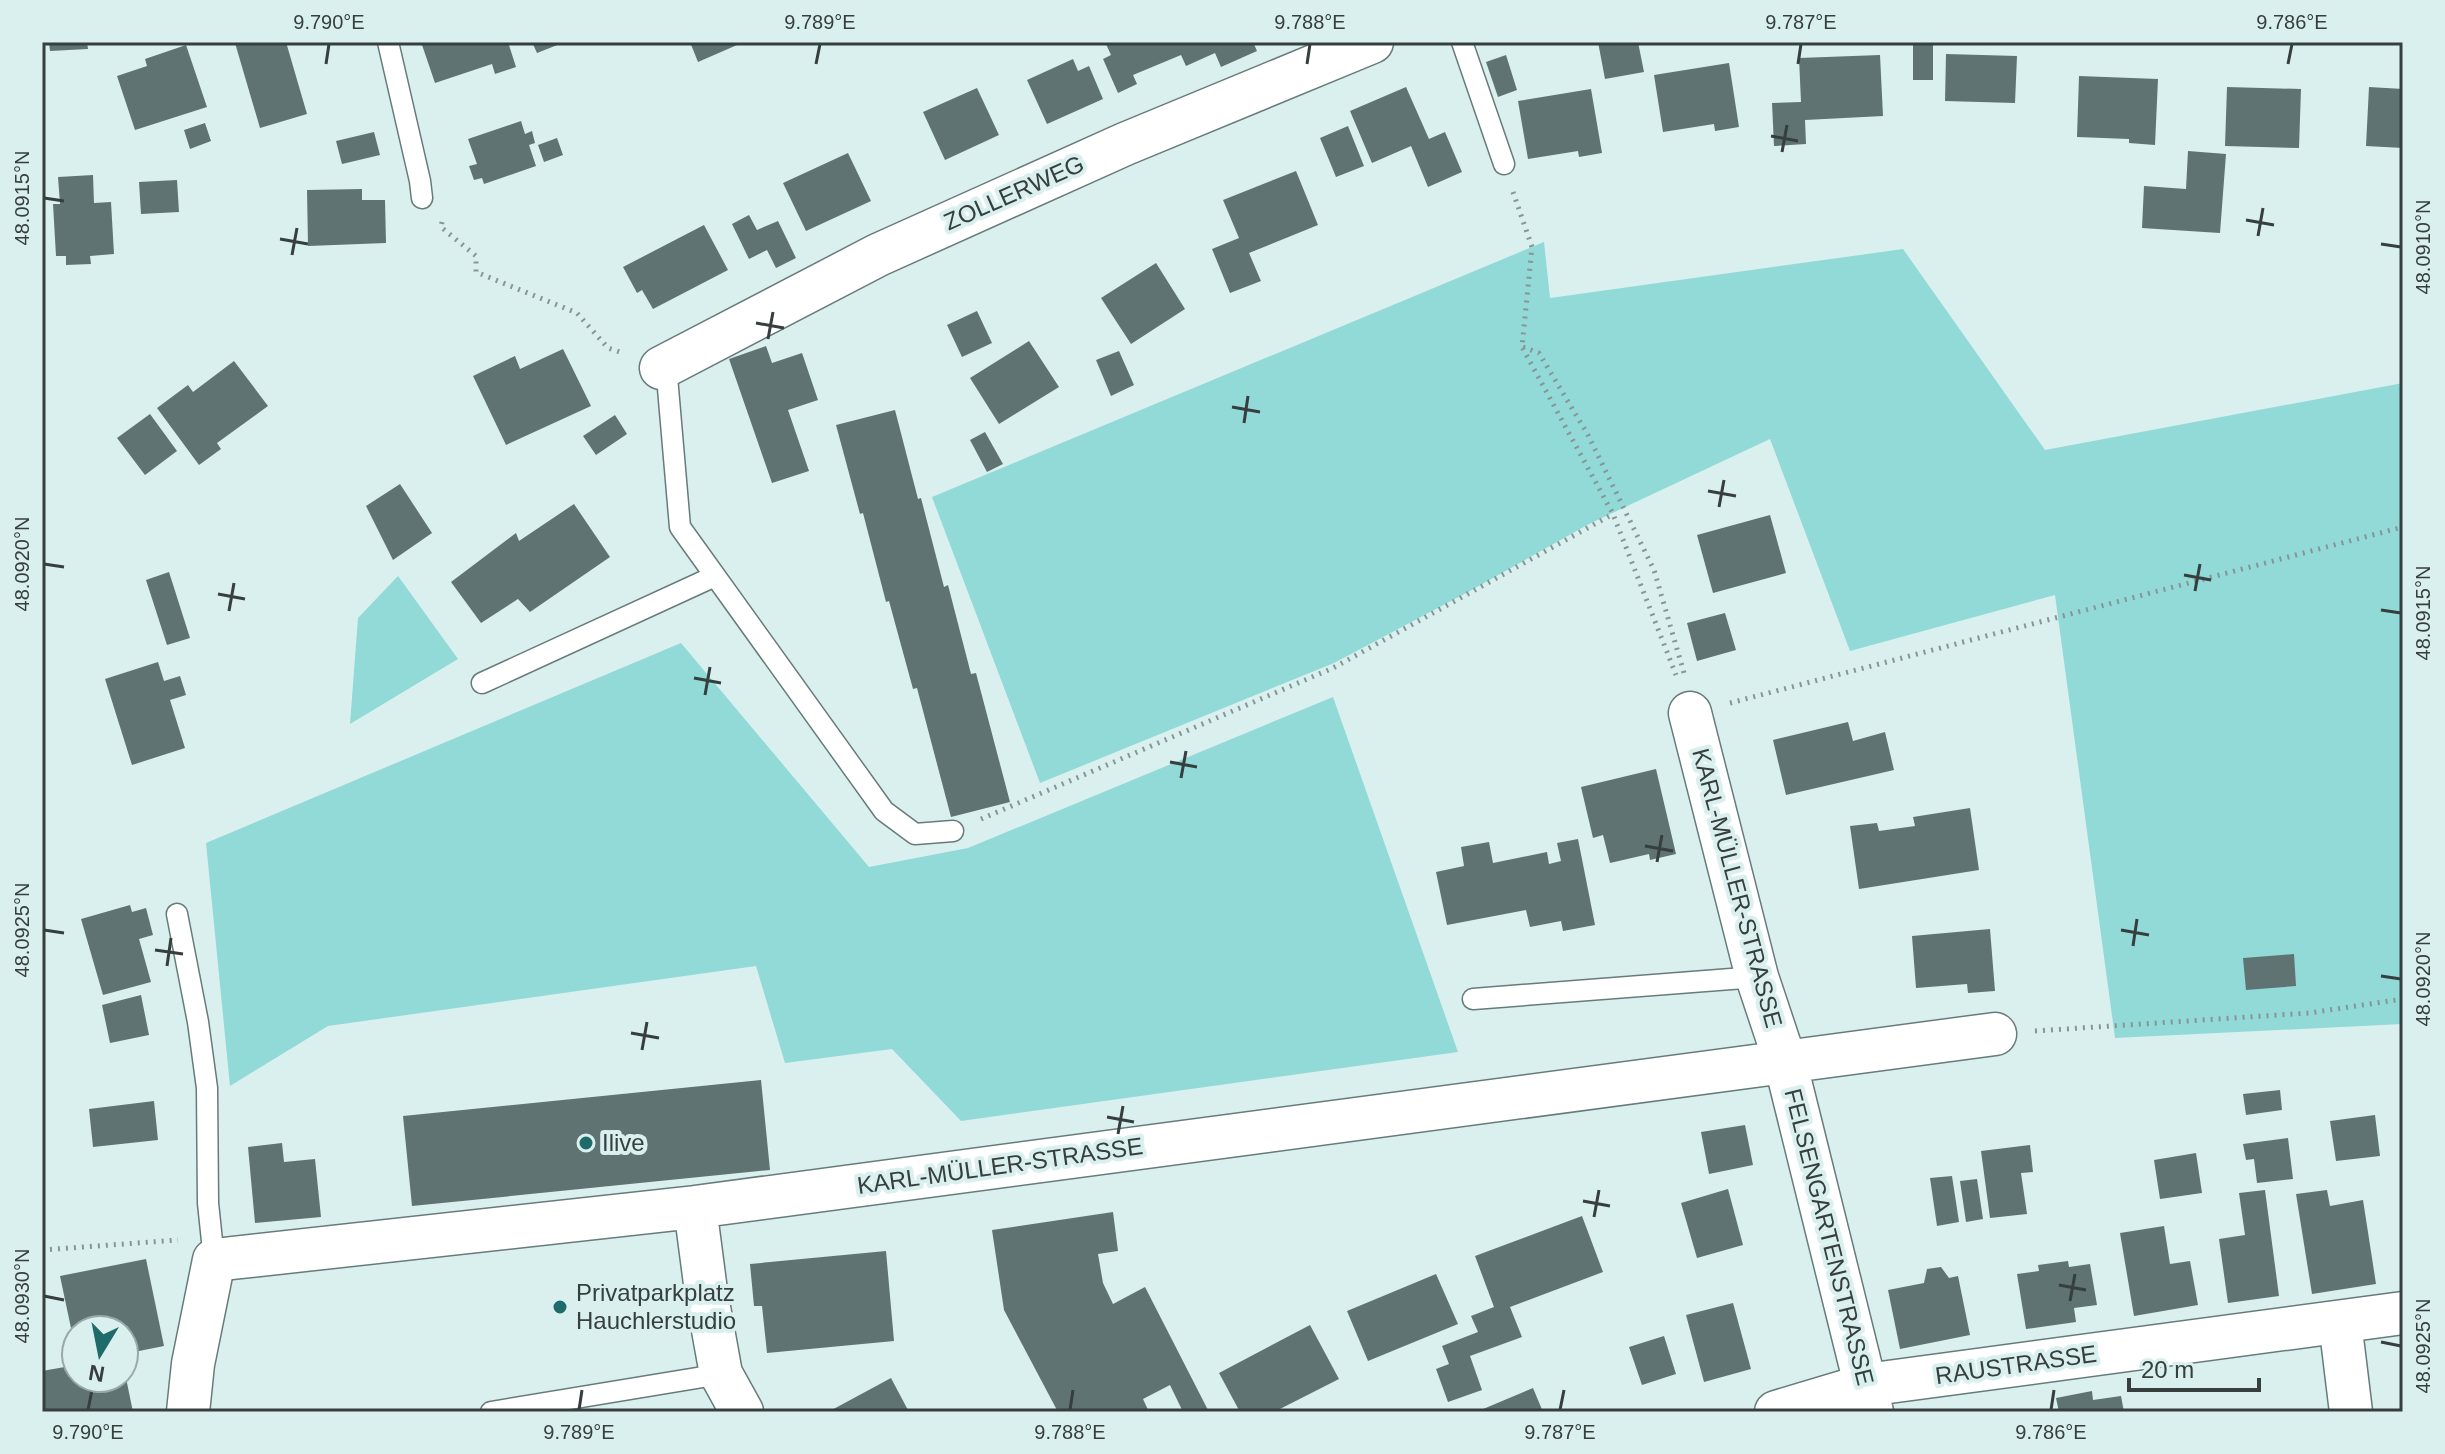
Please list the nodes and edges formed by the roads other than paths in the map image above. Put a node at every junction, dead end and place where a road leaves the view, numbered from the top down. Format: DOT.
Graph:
graph roads {
  1 [pos="388,42"];
  2 [pos="1372,42"];
  3 [pos="1462,42"];
  4 [pos="1504,164"];
  5 [pos="421,190"];
  6 [pos="663,366"];
  7 [pos="715,576"];
  8 [pos="482,683"];
  9 [pos="1690,713"];
  10 [pos="953,831"];
  11 [pos="177,914"];
  12 [pos="1757,977"];
  13 [pos="1473,999"];
  14 [pos="1995,1034"];
  15 [pos="1785,1061"];
  16 [pos="695,1207"];
  17 [pos="214,1260"];
  18 [pos="2403,1313"];
  19 [pos="2340,1322"];
  20 [pos="721,1374"];
  21 [pos="1869,1399"];
  22 [pos="188,1412"];
  23 [pos="491,1412"];
  24 [pos="742,1412"];
  25 [pos="1776,1412"];
  26 [pos="2351,1412"];
  1 -- 5 [label="lane"];
  2 -- 6 [label="street, ZOLLERWEG"];
  3 -- 4 [label="lane"];
  6 -- 7 [label="lane"];
  7 -- 8 [label="lane"];
  7 -- 10 [label="lane"];
  9 -- 12 [label="street, KARL-MÜLLER-STRASSE"];
  11 -- 17 [label="lane"];
  12 -- 13 [label="lane"];
  12 -- 15 [label="street, KARL-MÜLLER-STRASSE"];
  14 -- 15 [label="street, KARL-MÜLLER-STRASSE"];
  15 -- 16 [label="street, KARL-MÜLLER-STRASSE"];
  15 -- 21 [label="street, FELSENGARTENSTRASSE"];
  16 -- 17 [label="street, KARL-MÜLLER-STRASSE"];
  16 -- 20 [label="street"];
  17 -- 22 [label="street"];
  18 -- 19 [label="street, RAUSTRASSE"];
  19 -- 21 [label="street, RAUSTRASSE"];
  19 -- 26 [label="street"];
  20 -- 23 [label="lane"];
  20 -- 24 [label="street"];
  21 -- 25 [label="street, RAUSTRASSE"];
}
